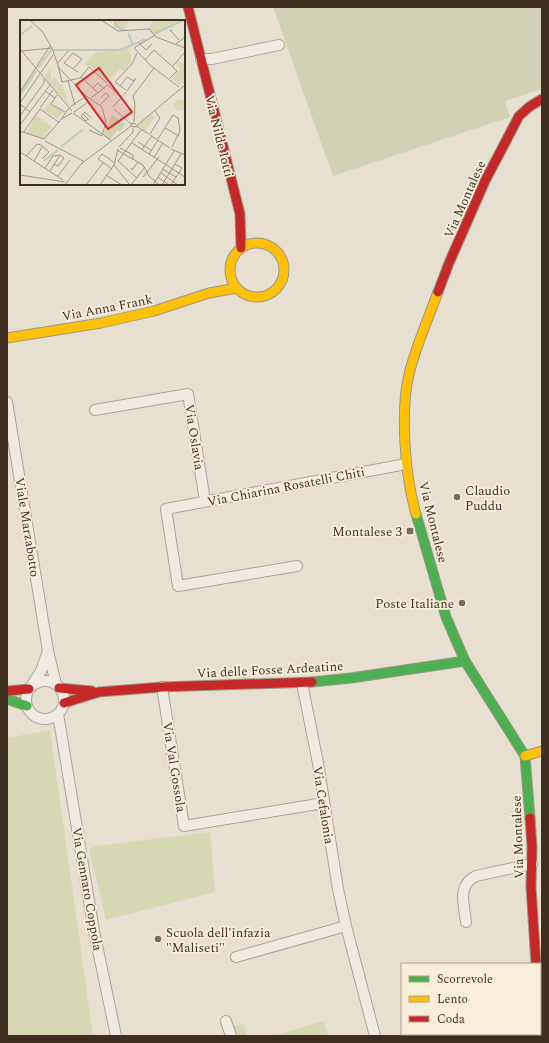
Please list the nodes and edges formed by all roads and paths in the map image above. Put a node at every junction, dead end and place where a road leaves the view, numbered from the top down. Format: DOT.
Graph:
graph roads {
  1 [pos="188,7"];
  2 [pos="279,45"];
  3 [pos="201,59"];
  4 [pos="542,99"];
  5 [pos="240,214"];
  6 [pos="254,237"];
  7 [pos="241,248"];
  8 [pos="230,272"];
  9 [pos="237,288"];
  10 [pos="209,293"];
  11 [pos="7,338"];
  12 [pos="7,402"];
  13 [pos="95,410"];
  14 [pos="406,464"];
  15 [pos="205,501"];
  16 [pos="297,566"];
  17 [pos="48,651"];
  18 [pos="465,661"];
  19 [pos="302,683"];
  20 [pos="58,686"];
  21 [pos="30,687"];
  22 [pos="162,688"];
  23 [pos="7,691"];
  24 [pos="99,692"];
  25 [pos="7,699"];
  26 [pos="64,703"];
  27 [pos="27,706"];
  28 [pos="58,714"];
  29 [pos="47,719"];
  30 [pos="63,742"];
  31 [pos="542,751"];
  32 [pos="525,756"];
  33 [pos="324,803"];
  34 [pos="532,864"];
  35 [pos="466,922"];
  36 [pos="346,926"];
  37 [pos="538,931"];
  38 [pos="236,957"];
  39 [pos="536,963"];
  40 [pos="226,1021"];
  41 [pos="116,1036"];
  42 [pos="231,1036"];
  43 [pos="375,1036"];
  1 -- 3 [label="street, Via Nilde Iotti"];
  2 -- 3 [label="street"];
  3 -- 5 [label="street, Via Nilde Iotti"];
  4 -- 14 [label="street, Via Montalese"];
  5 -- 6 [label="street"];
  5 -- 7 [label="street"];
  6 -- 7 [label="street"];
  6 -- 9 [label="street"];
  7 -- 8 [label="street"];
  8 -- 9 [label="street"];
  8 -- 10 [label="street"];
  9 -- 10 [label="street, Via Anna Frank"];
  10 -- 11 [label="street, Via Anna Frank"];
  12 -- 17 [label="street, Viale Marzabotto"];
  13 -- 15 [label="street, Via Oslavia"];
  14 -- 15 [label="street, Via Chiarina Rosatelli Chiti"];
  14 -- 18 [label="street, Via Montalese"];
  15 -- 16 [label="street, Via Chiarina Rosatelli Chiti"];
  17 -- 20 [label="street, Viale Marzabotto"];
  17 -- 21 [label="street, Viale Marzabotto"];
  18 -- 19 [label="street, Via delle Fosse Ardeatine"];
  18 -- 32 [label="street, Via Montalese"];
  19 -- 22 [label="street, Via delle Fosse Ardeatine"];
  19 -- 33 [label="street, Via Cefalonia"];
  20 -- 21 [label="street"];
  20 -- 24 [label="street, Via delle Fosse Ardeatine"];
  20 -- 26 [label="street"];
  21 -- 23 [label="street"];
  21 -- 27 [label="street"];
  22 -- 24 [label="street, Via delle Fosse Ardeatine"];
  22 -- 33 [label="street, Via Val Gossola"];
  24 -- 26 [label="street, Via delle Fosse Ardeatine"];
  25 -- 27 [label="street"];
  26 -- 28 [label="street"];
  27 -- 29 [label="street"];
  28 -- 29 [label="street"];
  28 -- 30 [label="street, Via Gennaro Coppola"];
  29 -- 30 [label="street, Via Gennaro Coppola"];
  30 -- 41 [label="street, Via Gennaro Coppola"];
  31 -- 32 [label="street"];
  32 -- 34 [label="street, Via Montalese"];
  33 -- 36 [label="street, Via Cefalonia"];
  34 -- 35 [label="street"];
  34 -- 37 [label="street, Via Montalese"];
  36 -- 38 [label="street"];
  36 -- 43 [label="street, Via Cefalonia"];
  37 -- 39 [label="street, Via Montalese"];
  40 -- 42 [label="street"];
}
